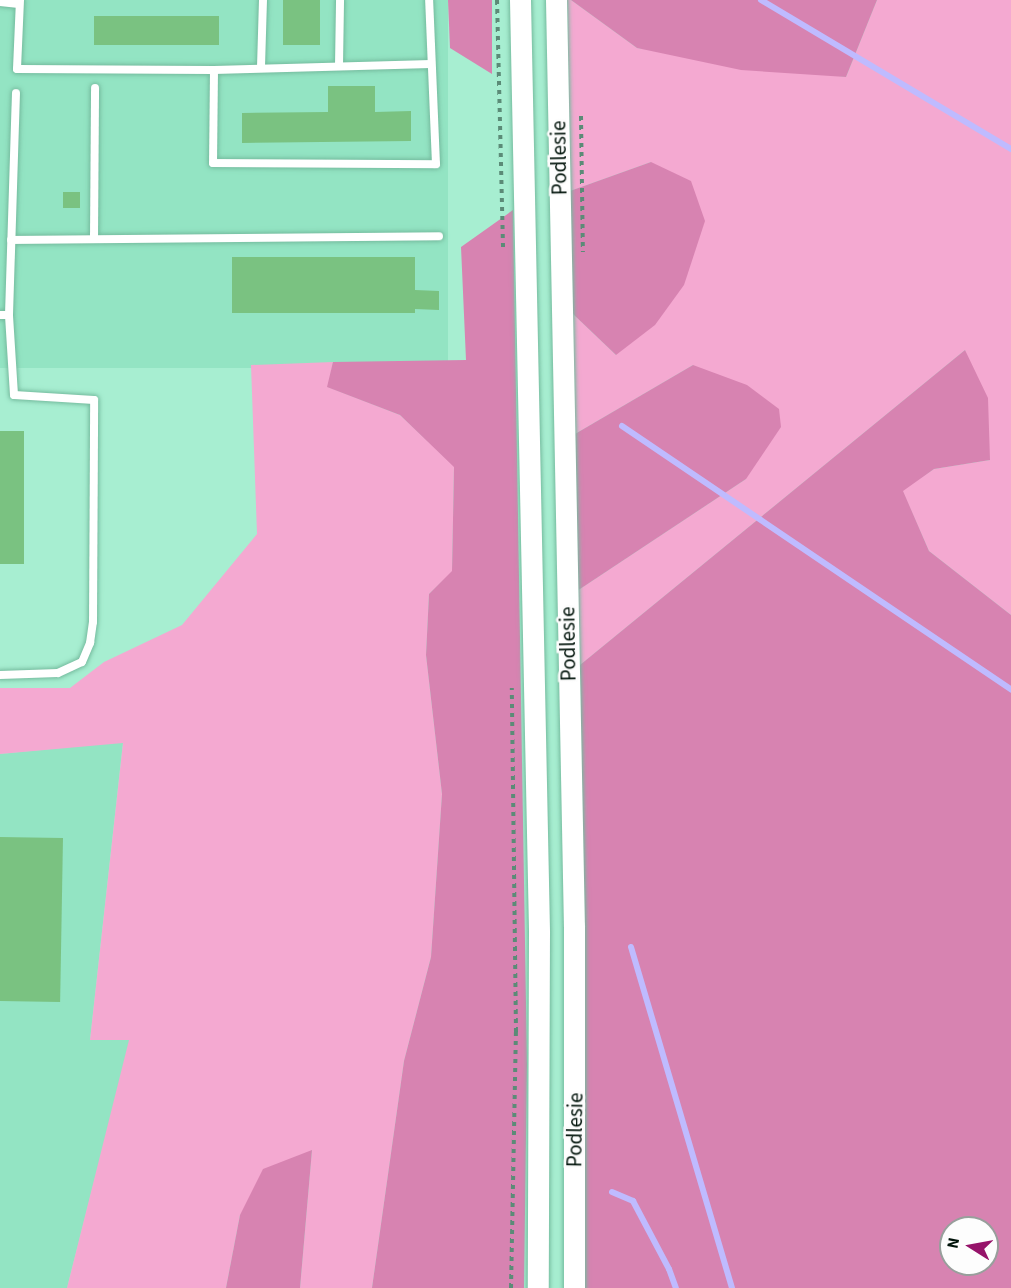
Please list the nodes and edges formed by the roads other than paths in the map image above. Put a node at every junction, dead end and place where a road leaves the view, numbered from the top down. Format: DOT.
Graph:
graph roads {
  1 [pos="263,0"];
  2 [pos="340,0"];
  3 [pos="429,0"];
  4 [pos="520,0"];
  5 [pos="556,0"];
  6 [pos="0,2"];
  7 [pos="19,2"];
  8 [pos="432,64"];
  9 [pos="339,66"];
  10 [pos="261,67"];
  11 [pos="213,70"];
  12 [pos="95,88"];
  13 [pos="16,93"];
  14 [pos="439,236"];
  15 [pos="94,239"];
  16 [pos="11,240"];
  17 [pos="4,315"];
  18 [pos="0,675"];
  19 [pos="538,1288"];
  20 [pos="574,1288"];
  1 -- 10 [label="lane"];
  2 -- 9 [label="lane"];
  3 -- 8 [label="lane"];
  4 -- 19 [label="street, Podlesie"];
  5 -- 20 [label="street, Podlesie"];
  6 -- 7 [label="lane"];
  7 -- 11 [label="lane"];
  8 -- 9 [label="lane"];
  8 -- 11 [label="lane"];
  9 -- 10 [label="lane"];
  10 -- 11 [label="lane"];
  12 -- 15 [label="lane"];
  13 -- 16 [label="lane"];
  14 -- 15 [label="lane"];
  15 -- 16 [label="lane"];
  16 -- 17 [label="lane"];
  17 -- 18 [label="lane"];
}
